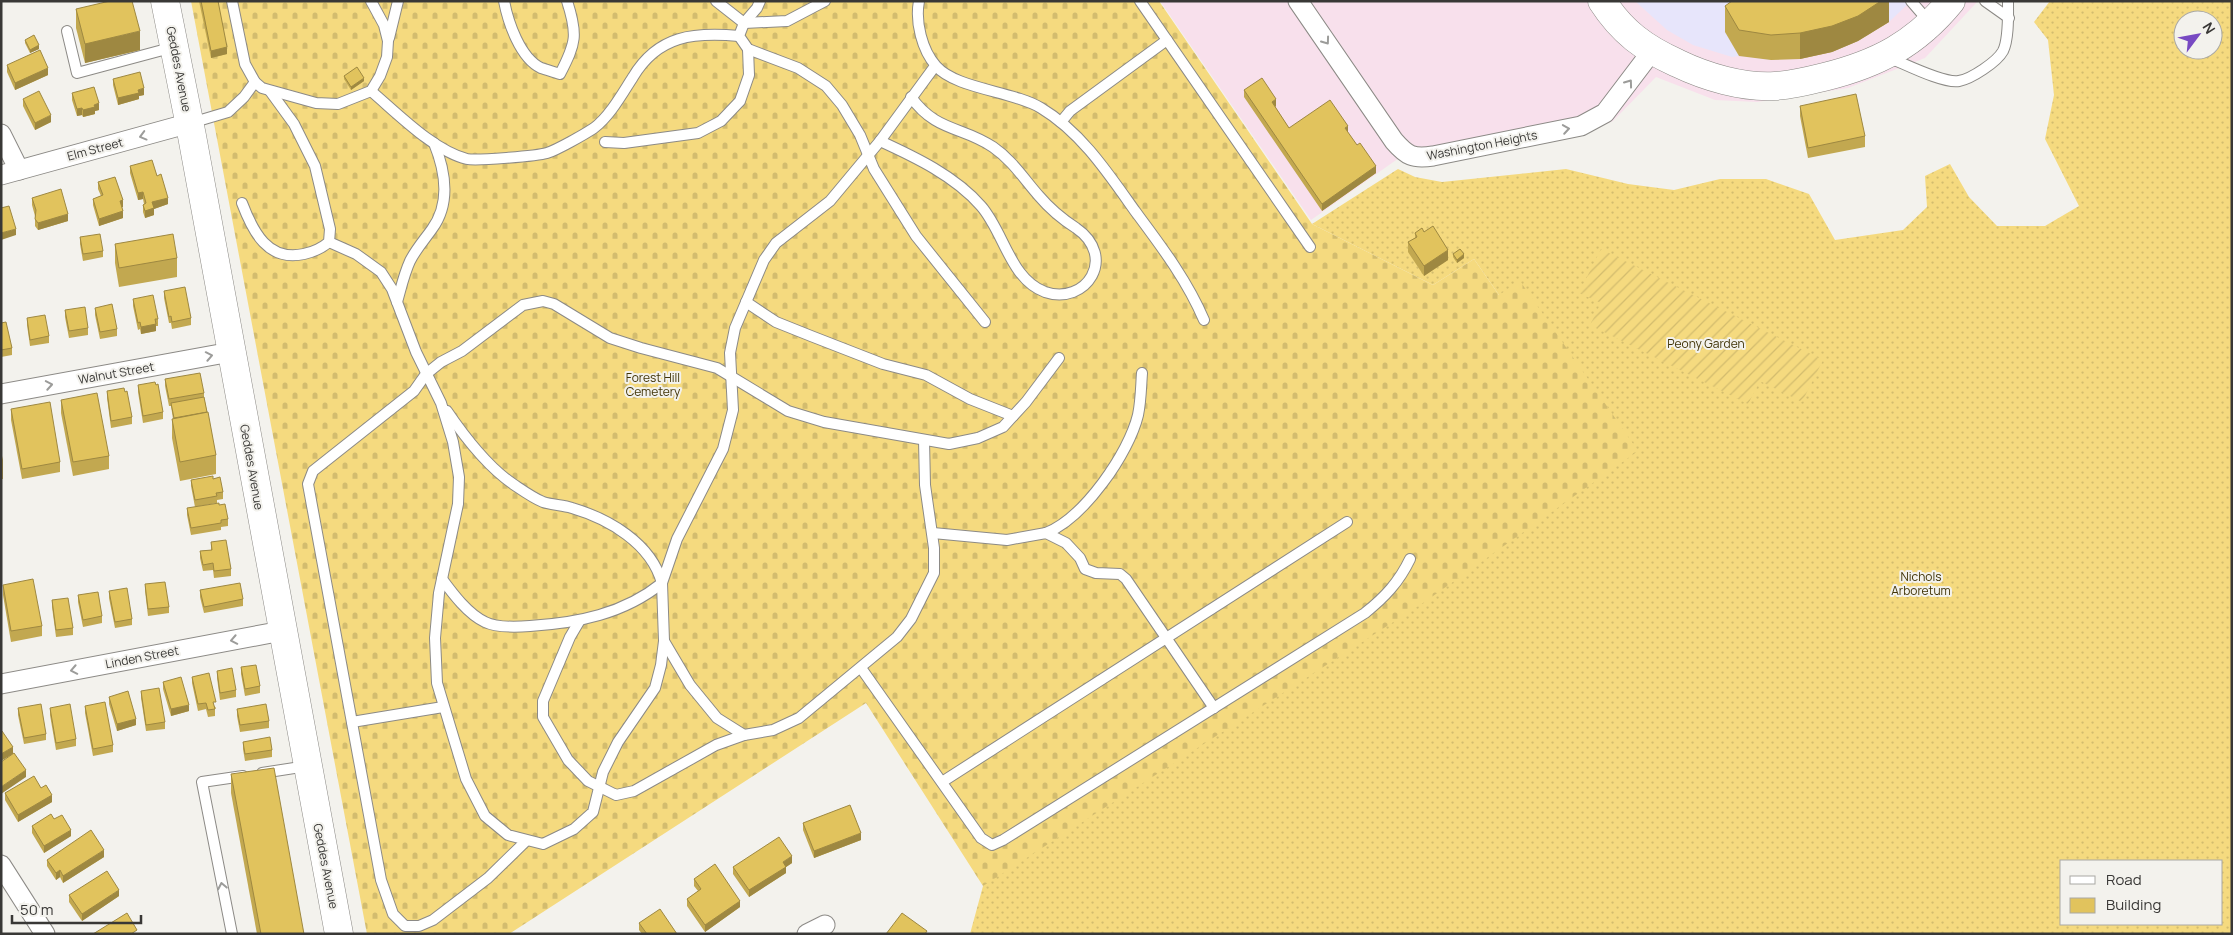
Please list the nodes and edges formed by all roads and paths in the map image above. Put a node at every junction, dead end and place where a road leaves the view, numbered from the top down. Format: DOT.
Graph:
graph roads {
  1 [pos="165,1"];
  2 [pos="232,1"];
  3 [pos="371,1"];
  4 [pos="398,1"];
  5 [pos="504,1"];
  6 [pos="566,1"];
  7 [pos="716,1"];
  8 [pos="760,1"];
  9 [pos="825,1"];
  10 [pos="919,1"];
  11 [pos="1140,1"];
  12 [pos="1298,1"];
  13 [pos="1911,1"];
  14 [pos="1951,1"];
  15 [pos="1985,1"];
  16 [pos="2008,1"];
  17 [pos="1603,3"];
  18 [pos="809,5"];
  19 [pos="2009,18"];
  20 [pos="744,23"];
  21 [pos="1931,24"];
  22 [pos="67,32"];
  23 [pos="739,36"];
  24 [pos="1167,40"];
  25 [pos="388,42"];
  26 [pos="175,47"];
  27 [pos="748,48"];
  28 [pos="1652,51"];
  29 [pos="1887,56"];
  30 [pos="935,66"];
  31 [pos="255,82"];
  32 [pos="270,91"];
  33 [pos="371,91"];
  34 [pos="910,97"];
  35 [pos="1061,122"];
  36 [pos="190,123"];
  37 [pos="1,134"];
  38 [pos="880,141"];
  39 [pos="605,142"];
  40 [pos="434,143"];
  41 [pos="868,155"];
  42 [pos="10,173"];
  43 [pos="242,203"];
  44 [pos="329,242"];
  45 [pos="1310,247"];
  46 [pos="397,302"];
  47 [pos="746,302"];
  48 [pos="1204,320"];
  49 [pos="985,322"];
  50 [pos="231,352"];
  51 [pos="1058,358"];
  52 [pos="1142,373"];
  53 [pos="426,374"];
  54 [pos="732,378"];
  55 [pos="1,394"];
  56 [pos="441,403"];
  57 [pos="1013,416"];
  58 [pos="924,440"];
  59 [pos="1347,522"];
  60 [pos="932,533"];
  61 [pos="1046,533"];
  62 [pos="1410,559"];
  63 [pos="442,579"];
  64 [pos="662,583"];
  65 [pos="580,620"];
  66 [pos="282,631"];
  67 [pos="1166,638"];
  68 [pos="664,641"];
  69 [pos="861,668"];
  70 [pos="1,684"];
  71 [pos="443,707"];
  72 [pos="1214,708"];
  73 [pos="352,722"];
  74 [pos="744,735"];
  75 [pos="307,766"];
  76 [pos="942,782"];
  77 [pos="599,787"];
  78 [pos="526,841"];
  79 [pos="1,865"];
  80 [pos="825,926"];
  81 [pos="45,934"];
  82 [pos="232,934"];
  83 [pos="339,934"];
  84 [pos="807,934"];
  1 -- 26 [label="main road, Geddes Avenue"];
  2 -- 31 [label="lane"];
  3 -- 25 [label="lane"];
  4 -- 25 [label="lane"];
  5 -- 6 [label="lane"];
  7 -- 20 [label="lane"];
  8 -- 20 [label="lane"];
  9 -- 18 [label="lane"];
  10 -- 30 [label="lane"];
  11 -- 24 [label="lane"];
  12 -- 28 [label="street, Washington Heights, one-way"];
  13 -- 21 [label="lane"];
  14 -- 21 [label="main road"];
  15 -- 19 [label="lane"];
  16 -- 19 [label="lane"];
  17 -- 28 [label="main road"];
  18 -- 20 [label="lane"];
  19 -- 29 [label="lane"];
  20 -- 23 [label="lane"];
  21 -- 29 [label="main road"];
  22 -- 26 [label="lane"];
  23 -- 27 [label="lane"];
  23 -- 40 [label="lane"];
  24 -- 35 [label="lane"];
  24 -- 45 [label="lane"];
  25 -- 33 [label="lane"];
  26 -- 36 [label="main road, Geddes Avenue"];
  27 -- 39 [label="lane"];
  27 -- 41 [label="lane"];
  28 -- 29 [label="main road"];
  30 -- 34 [label="lane"];
  30 -- 35 [label="lane"];
  31 -- 32 [label="lane"];
  31 -- 36 [label="lane"];
  32 -- 33 [label="lane"];
  32 -- 44 [label="lane"];
  33 -- 40 [label="lane"];
  34 -- 38 [label="lane"];
  34 -- 38 [label="lane"];
  35 -- 48 [label="lane"];
  36 -- 42 [label="street, Elm Street, one-way"];
  36 -- 50 [label="main road, Geddes Avenue"];
  37 -- 42 [label="street"];
  38 -- 41 [label="lane"];
  40 -- 46 [label="lane"];
  41 -- 47 [label="lane"];
  41 -- 49 [label="lane"];
  43 -- 44 [label="lane"];
  44 -- 46 [label="lane"];
  46 -- 53 [label="lane"];
  47 -- 54 [label="lane"];
  47 -- 57 [label="lane"];
  55 -- 50 [label="street, Walnut Street, one-way"];
  50 -- 66 [label="main road, Geddes Avenue"];
  51 -- 57 [label="lane"];
  52 -- 61 [label="lane"];
  53 -- 54 [label="lane"];
  53 -- 56 [label="lane"];
  53 -- 73 [label="lane"];
  54 -- 58 [label="lane"];
  54 -- 64 [label="lane"];
  56 -- 63 [label="lane"];
  56 -- 64 [label="lane"];
  57 -- 58 [label="lane"];
  58 -- 60 [label="lane"];
  59 -- 67 [label="lane"];
  60 -- 61 [label="lane"];
  60 -- 69 [label="lane"];
  61 -- 67 [label="lane"];
  62 -- 72 [label="lane"];
  63 -- 65 [label="lane"];
  63 -- 71 [label="lane"];
  64 -- 65 [label="lane"];
  64 -- 68 [label="lane"];
  65 -- 77 [label="lane"];
  66 -- 70 [label="street, Linden Street, one-way"];
  66 -- 75 [label="main road, Geddes Avenue"];
  67 -- 72 [label="lane"];
  67 -- 76 [label="lane"];
  68 -- 74 [label="lane"];
  68 -- 77 [label="lane"];
  69 -- 74 [label="lane"];
  69 -- 76 [label="lane"];
  71 -- 73 [label="lane"];
  71 -- 78 [label="lane"];
  72 -- 76 [label="lane"];
  73 -- 78 [label="lane"];
  74 -- 77 [label="lane"];
  82 -- 75 [label="lane, one-way"];
  75 -- 83 [label="main road, Geddes Avenue"];
  77 -- 78 [label="lane"];
  79 -- 81 [label="street"];
  80 -- 84 [label="street"];
}
